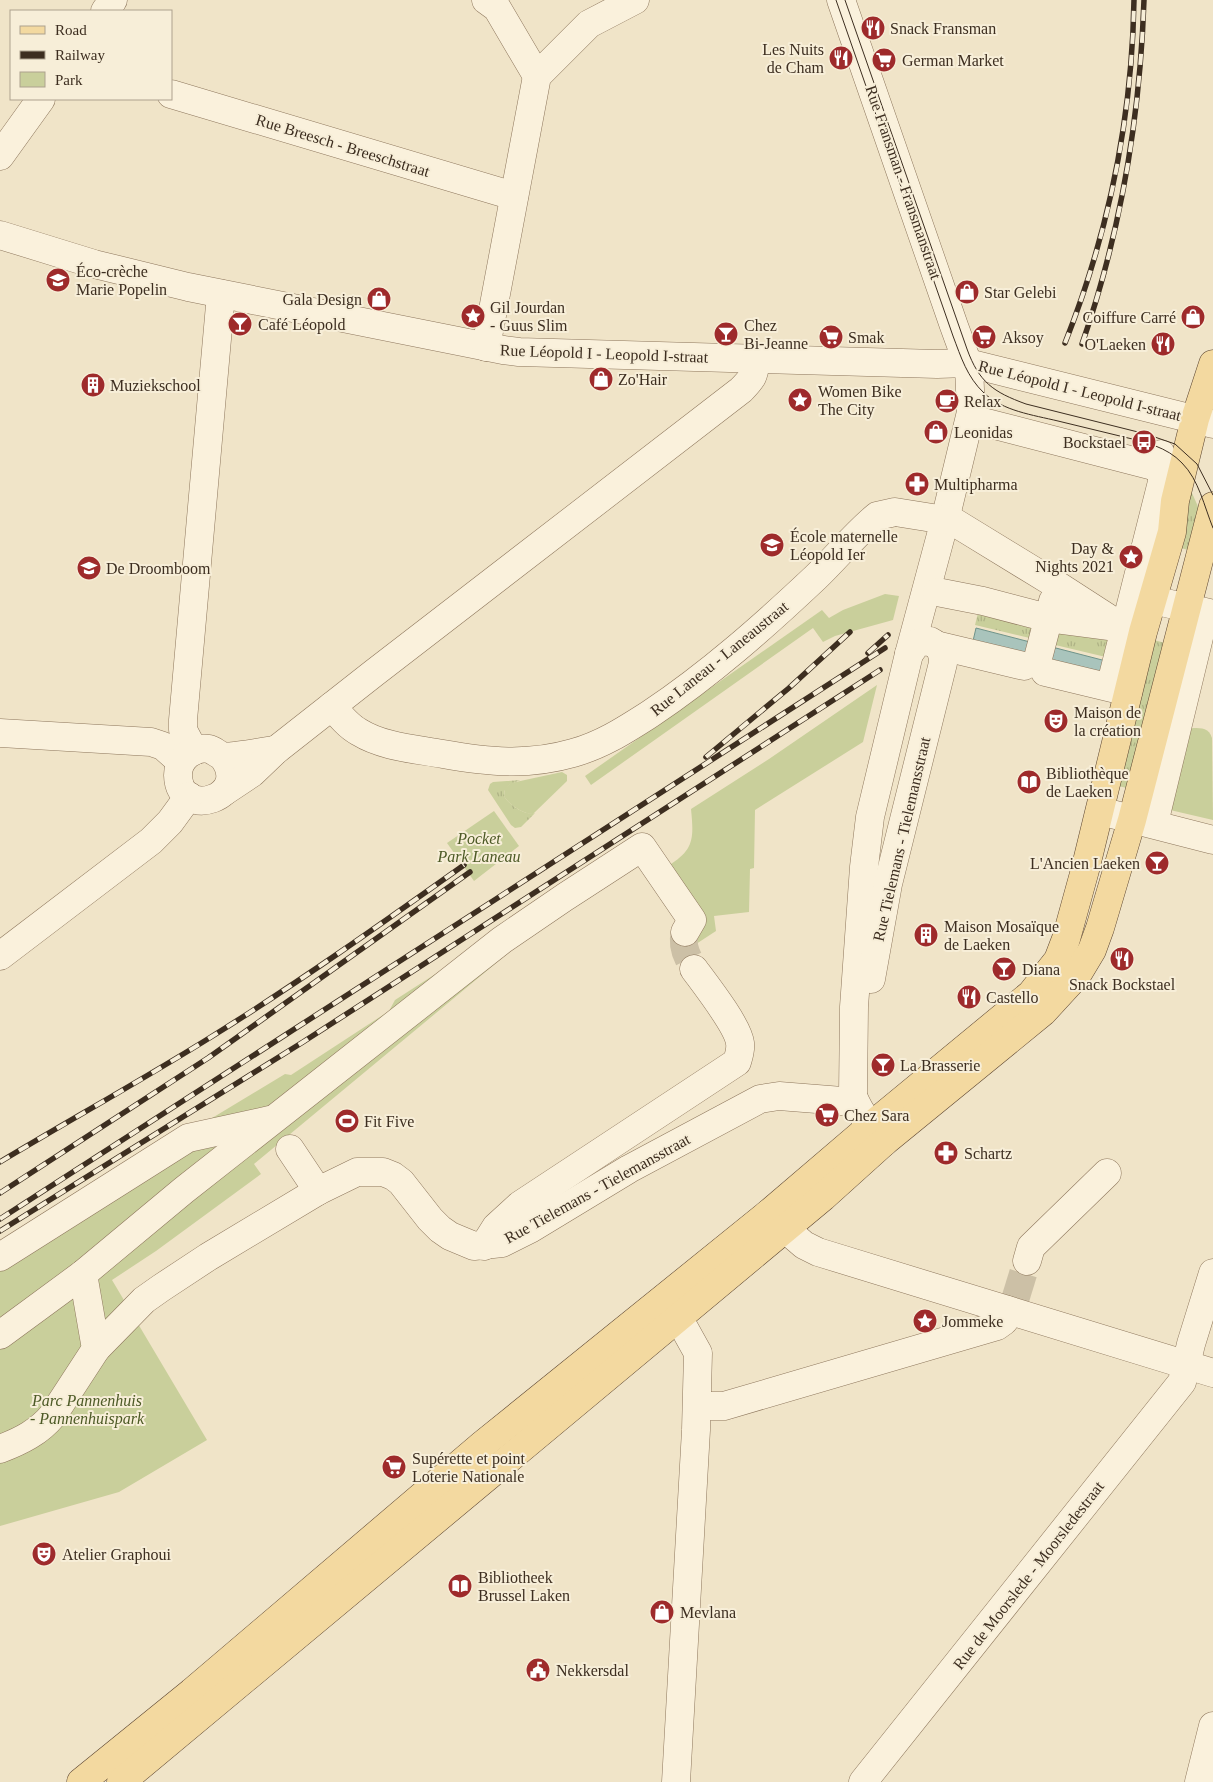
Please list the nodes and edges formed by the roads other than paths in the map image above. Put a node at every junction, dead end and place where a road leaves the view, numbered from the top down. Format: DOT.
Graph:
graph roads {
  1 [pos="486,0"];
  2 [pos="634,0"];
  3 [pos="841,0"];
  4 [pos="537,76"];
  5 [pos="172,94"];
  6 [pos="40,100"];
  7 [pos="0,156"];
  8 [pos="514,196"];
  9 [pos="0,235"];
  10 [pos="221,294"];
  11 [pos="486,347"];
  12 [pos="756,359"];
  13 [pos="1213,364"];
  14 [pos="965,368"];
  15 [pos="1003,421"];
  16 [pos="1204,421"];
  17 [pos="958,485"];
  18 [pos="1213,506"];
  19 [pos="949,521"];
  20 [pos="1057,584"];
  21 [pos="937,592"];
  22 [pos="1153,600"];
  23 [pos="1048,618"];
  24 [pos="1129,629"];
  25 [pos="1200,633"];
  26 [pos="936,645"];
  27 [pos="909,654"];
  28 [pos="1036,666"];
  29 [pos="1120,688"];
  30 [pos="332,706"];
  31 [pos="0,733"];
  32 [pos="276,750"];
  33 [pos="187,756"];
  34 [pos="222,756"];
  35 [pos="225,791"];
  36 [pos="188,796"];
  37 [pos="1100,811"];
  38 [pos="1143,819"];
  39 [pos="1213,840"];
  40 [pos="685,932"];
  41 [pos="0,956"];
  42 [pos="694,969"];
  43 [pos="854,1069"];
  44 [pos="853,1096"];
  45 [pos="277,1119"];
  46 [pos="877,1134"];
  47 [pos="290,1149"];
  48 [pos="1107,1173"];
  49 [pos="318,1191"];
  50 [pos="776,1221"];
  51 [pos="484,1246"];
  52 [pos="0,1257"];
  53 [pos="1027,1262"];
  54 [pos="1213,1273"];
  55 [pos="82,1274"];
  56 [pos="971,1299"];
  57 [pos="671,1307"];
  58 [pos="1011,1307"];
  59 [pos="0,1334"];
  60 [pos="963,1335"];
  61 [pos="96,1349"];
  62 [pos="1205,1358"];
  63 [pos="698,1406"];
  64 [pos="0,1449"];
  65 [pos="1213,1726"];
  66 [pos="81,1782"];
  67 [pos="121,1782"];
  68 [pos="676,1782"];
  69 [pos="863,1782"];
  70 [pos="1199,1782"];
  1 -- 4 [label="street"];
  2 -- 4 [label="street"];
  3 -- 14 [label="street, Rue Fransman - Fransmanstraat"];
  4 -- 8 [label="street"];
  5 -- 8 [label="street, Rue Breesch - Breeschstraat"];
  6 -- 7 [label="street"];
  8 -- 11 [label="street"];
  9 -- 10 [label="street, Rue Léopold I - Leopold I-straat"];
  10 -- 11 [label="street, Rue Léopold I - Leopold I-straat"];
  10 -- 33 [label="street"];
  11 -- 12 [label="street, Rue Léopold I - Leopold I-straat"];
  12 -- 14 [label="street, Rue Léopold I - Leopold I-straat"];
  12 -- 30 [label="street"];
  13 -- 16 [label="main road"];
  14 -- 16 [label="street, Rue Léopold I - Leopold I-straat"];
  14 -- 17 [label="street, Rue Fransman - Fransmanstraat"];
  15 -- 24 [label="street"];
  16 -- 22 [label="main road"];
  17 -- 19 [label="street, Rue Tielemans - Tielemansstraat"];
  18 -- 25 [label="main road"];
  19 -- 20 [label="street"];
  19 -- 27 [label="street, Rue Tielemans - Tielemansstraat"];
  19 -- 30 [label="street, Rue Laneau - Laneaustraat"];
  20 -- 23 [label="street"];
  20 -- 24 [label="street"];
  21 -- 23 [label="street"];
  22 -- 25 [label="street"];
  22 -- 29 [label="main road"];
  23 -- 24 [label="street"];
  23 -- 28 [label="street"];
  24 -- 29 [label="street"];
  25 -- 38 [label="main road"];
  25 -- 38 [label="street"];
  26 -- 27 [label="street"];
  26 -- 28 [label="street"];
  26 -- 43 [label="street, Rue Tielemans - Tielemansstraat"];
  27 -- 43 [label="street, Rue Tielemans - Tielemansstraat"];
  28 -- 29 [label="street"];
  29 -- 37 [label="main road"];
  30 -- 32 [label="street"];
  31 -- 33 [label="street"];
  32 -- 34 [label="street"];
  32 -- 35 [label="street"];
  33 -- 34 [label="street"];
  33 -- 36 [label="street"];
  34 -- 35 [label="street"];
  35 -- 36 [label="street"];
  36 -- 41 [label="street"];
  37 -- 38 [label="street"];
  37 -- 46 [label="main road"];
  38 -- 39 [label="street"];
  38 -- 46 [label="main road"];
  40 -- 45 [label="street"];
  42 -- 51 [label="street"];
  43 -- 44 [label="street, Rue Tielemans - Tielemansstraat"];
  44 -- 46 [label="street"];
  44 -- 51 [label="street, Rue Tielemans - Tielemansstraat"];
  45 -- 52 [label="street"];
  45 -- 55 [label="street"];
  46 -- 50 [label="main road"];
  47 -- 49 [label="street"];
  48 -- 53 [label="street"];
  49 -- 51 [label="street, Rue Tielemans - Tielemansstraat"];
  49 -- 61 [label="street, Rue Tielemans - Tielemansstraat"];
  50 -- 56 [label="street"];
  50 -- 57 [label="main road"];
  54 -- 62 [label="street, Rue de Moorslede - Moorsledestraat"];
  55 -- 59 [label="street"];
  55 -- 61 [label="street"];
  56 -- 58 [label="street"];
  56 -- 60 [label="street"];
  57 -- 63 [label="street"];
  57 -- 66 [label="main road"];
  57 -- 67 [label="main road"];
  58 -- 60 [label="street"];
  58 -- 62 [label="street"];
  60 -- 63 [label="street"];
  61 -- 64 [label="street, Rue Tielemans - Tielemansstraat"];
  62 -- 69 [label="street, Rue de Moorslede - Moorsledestraat"];
  63 -- 68 [label="street"];
  65 -- 70 [label="street"];
}
